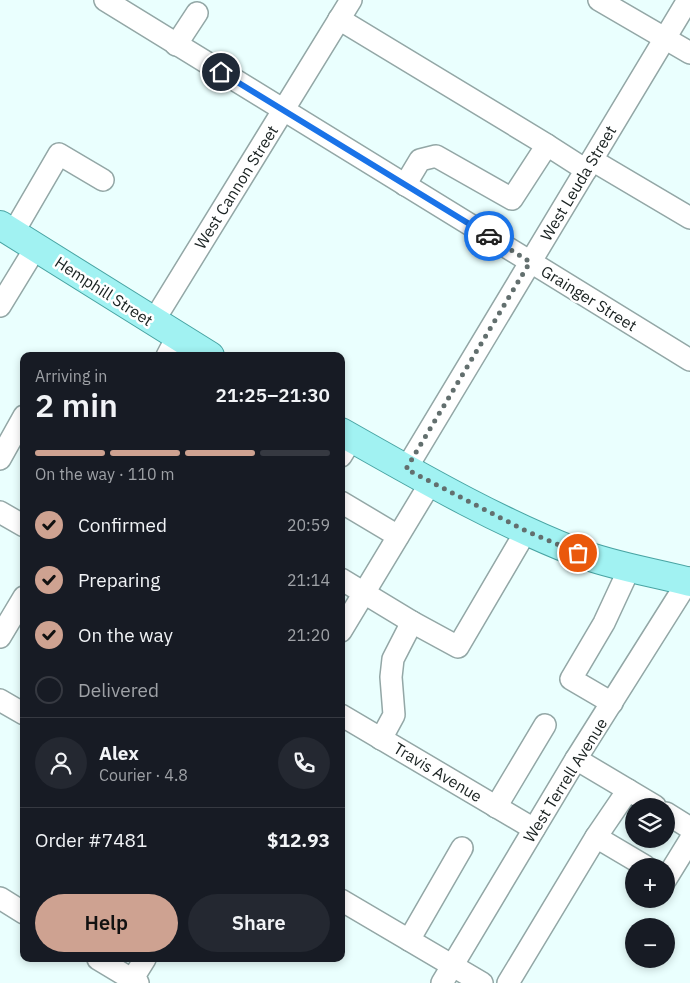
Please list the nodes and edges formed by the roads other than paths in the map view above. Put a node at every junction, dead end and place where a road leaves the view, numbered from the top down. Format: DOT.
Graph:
graph roads {
  1 [pos="105,0"];
  2 [pos="351,0"];
  3 [pos="599,0"];
  4 [pos="688,0"];
  5 [pos="196,13"];
  6 [pos="339,19"];
  7 [pos="665,39"];
  8 [pos="176,45"];
  9 [pos="690,53"];
  10 [pos="284,110"];
  11 [pos="547,145"];
  12 [pos="589,165"];
  13 [pos="103,180"];
  14 [pos="405,184"];
  15 [pos="690,218"];
  16 [pos="16,235"];
  17 [pos="530,262"];
  18 [pos="0,306"];
  19 [pos="153,322"];
  20 [pos="172,347"];
  21 [pos="193,352"];
  22 [pos="690,360"];
  23 [pos="20,423"];
  24 [pos="345,442"];
  25 [pos="0,459"];
  26 [pos="406,469"];
  27 [pos="431,482"];
  28 [pos="345,504"];
  29 [pos="0,512"];
  30 [pos="20,524"];
  31 [pos="526,531"];
  32 [pos="398,536"];
  33 [pos="630,567"];
  34 [pos="689,580"];
  35 [pos="345,581"];
  36 [pos="364,593"];
  37 [pos="20,604"];
  38 [pos="412,622"];
  39 [pos="345,624"];
  40 [pos="0,637"];
  41 [pos="0,700"];
  42 [pos="612,703"];
  43 [pos="20,712"];
  44 [pos="345,717"];
  45 [pos="545,725"];
  46 [pos="381,739"];
  47 [pos="576,759"];
  48 [pos="628,790"];
  49 [pos="642,798"];
  50 [pos="496,807"];
  51 [pos="675,819"];
  52 [pos="690,828"];
  53 [pos="534,829"];
  54 [pos="596,837"];
  55 [pos="690,840"];
  56 [pos="462,848"];
  57 [pos="631,858"];
  58 [pos="675,864"];
  59 [pos="0,898"];
  60 [pos="345,902"];
  61 [pos="20,910"];
  62 [pos="409,940"];
  63 [pos="103,962"];
  64 [pos="144,962"];
  65 [pos="447,974"];
  66 [pos="134,982"];
  67 [pos="482,983"];
  68 [pos="508,983"];
  1 -- 8 [label="street, Grainger Street"];
  2 -- 6 [label="street, West Cannon Street"];
  3 -- 7 [label="street"];
  4 -- 7 [label="street, West Leuda Street"];
  5 -- 8 [label="street"];
  6 -- 10 [label="street, West Cannon Street"];
  6 -- 11 [label="street"];
  7 -- 9 [label="street"];
  7 -- 12 [label="street, West Leuda Street"];
  8 -- 10 [label="street, Grainger Street"];
  10 -- 14 [label="street, Grainger Street"];
  10 -- 19 [label="street, West Cannon Street"];
  11 -- 12 [label="street"];
  11 -- 14 [label="street"];
  12 -- 15 [label="street"];
  12 -- 17 [label="street, West Leuda Street"];
  13 -- 16 [label="street"];
  14 -- 17 [label="street, Grainger Street"];
  16 -- 18 [label="street"];
  16 -- 19 [label="main road, Hemphill Street"];
  17 -- 22 [label="street, Grainger Street"];
  17 -- 26 [label="street, West Leuda Street"];
  19 -- 20 [label="main road, Hemphill Street"];
  20 -- 21 [label="main road, Hemphill Street"];
  23 -- 25 [label="street"];
  24 -- 26 [label="main road"];
  26 -- 27 [label="main road"];
  27 -- 31 [label="main road"];
  27 -- 32 [label="street"];
  28 -- 32 [label="street"];
  29 -- 30 [label="street"];
  31 -- 33 [label="main road"];
  31 -- 38 [label="street"];
  32 -- 36 [label="street"];
  33 -- 34 [label="main road"];
  33 -- 42 [label="street"];
  34 -- 42 [label="street, West Terrell Avenue"];
  35 -- 36 [label="street"];
  36 -- 38 [label="street"];
  36 -- 39 [label="street"];
  37 -- 40 [label="street"];
  38 -- 46 [label="street"];
  41 -- 43 [label="street"];
  42 -- 47 [label="street, West Terrell Avenue"];
  44 -- 46 [label="street, Travis Avenue"];
  45 -- 50 [label="street"];
  46 -- 50 [label="street, Travis Avenue"];
  47 -- 48 [label="street"];
  47 -- 53 [label="street, West Terrell Avenue"];
  48 -- 49 [label="street"];
  48 -- 54 [label="street"];
  50 -- 53 [label="street, Travis Avenue"];
  51 -- 52 [label="street"];
  53 -- 65 [label="street, West Terrell Avenue"];
  54 -- 57 [label="street"];
  54 -- 68 [label="street"];
  55 -- 58 [label="street"];
  56 -- 62 [label="street"];
  59 -- 61 [label="street"];
  60 -- 62 [label="street"];
  62 -- 65 [label="street"];
  63 -- 66 [label="street"];
  64 -- 66 [label="street"];
  65 -- 67 [label="street"];
}
